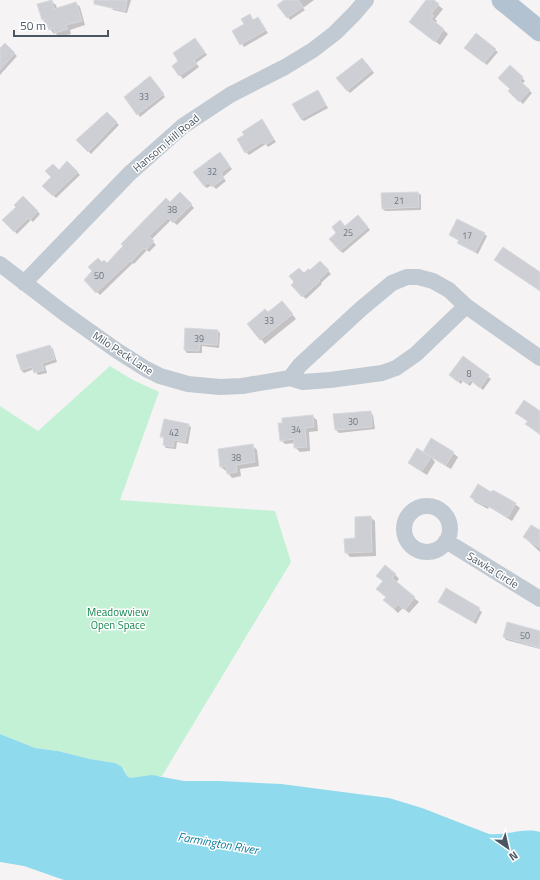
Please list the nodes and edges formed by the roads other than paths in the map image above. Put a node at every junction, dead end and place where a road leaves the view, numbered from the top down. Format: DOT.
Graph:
graph roads {
  1 [pos="366,0"];
  2 [pos="502,0"];
  3 [pos="540,31"];
  4 [pos="0,264"];
  5 [pos="24,283"];
  6 [pos="466,306"];
  7 [pos="540,358"];
  8 [pos="290,378"];
  9 [pos="446,541"];
  10 [pos="540,599"];
  1 -- 5 [label="street, Hansom Hill Road"];
  2 -- 3 [label="main road"];
  4 -- 5 [label="street, Milo Peck Lane"];
  5 -- 8 [label="street, Milo Peck Lane"];
  6 -- 7 [label="street"];
  6 -- 8 [label="street, Milo Peck Lane"];
  6 -- 8 [label="street"];
  9 -- 10 [label="street, Sawka Circle"];
}
